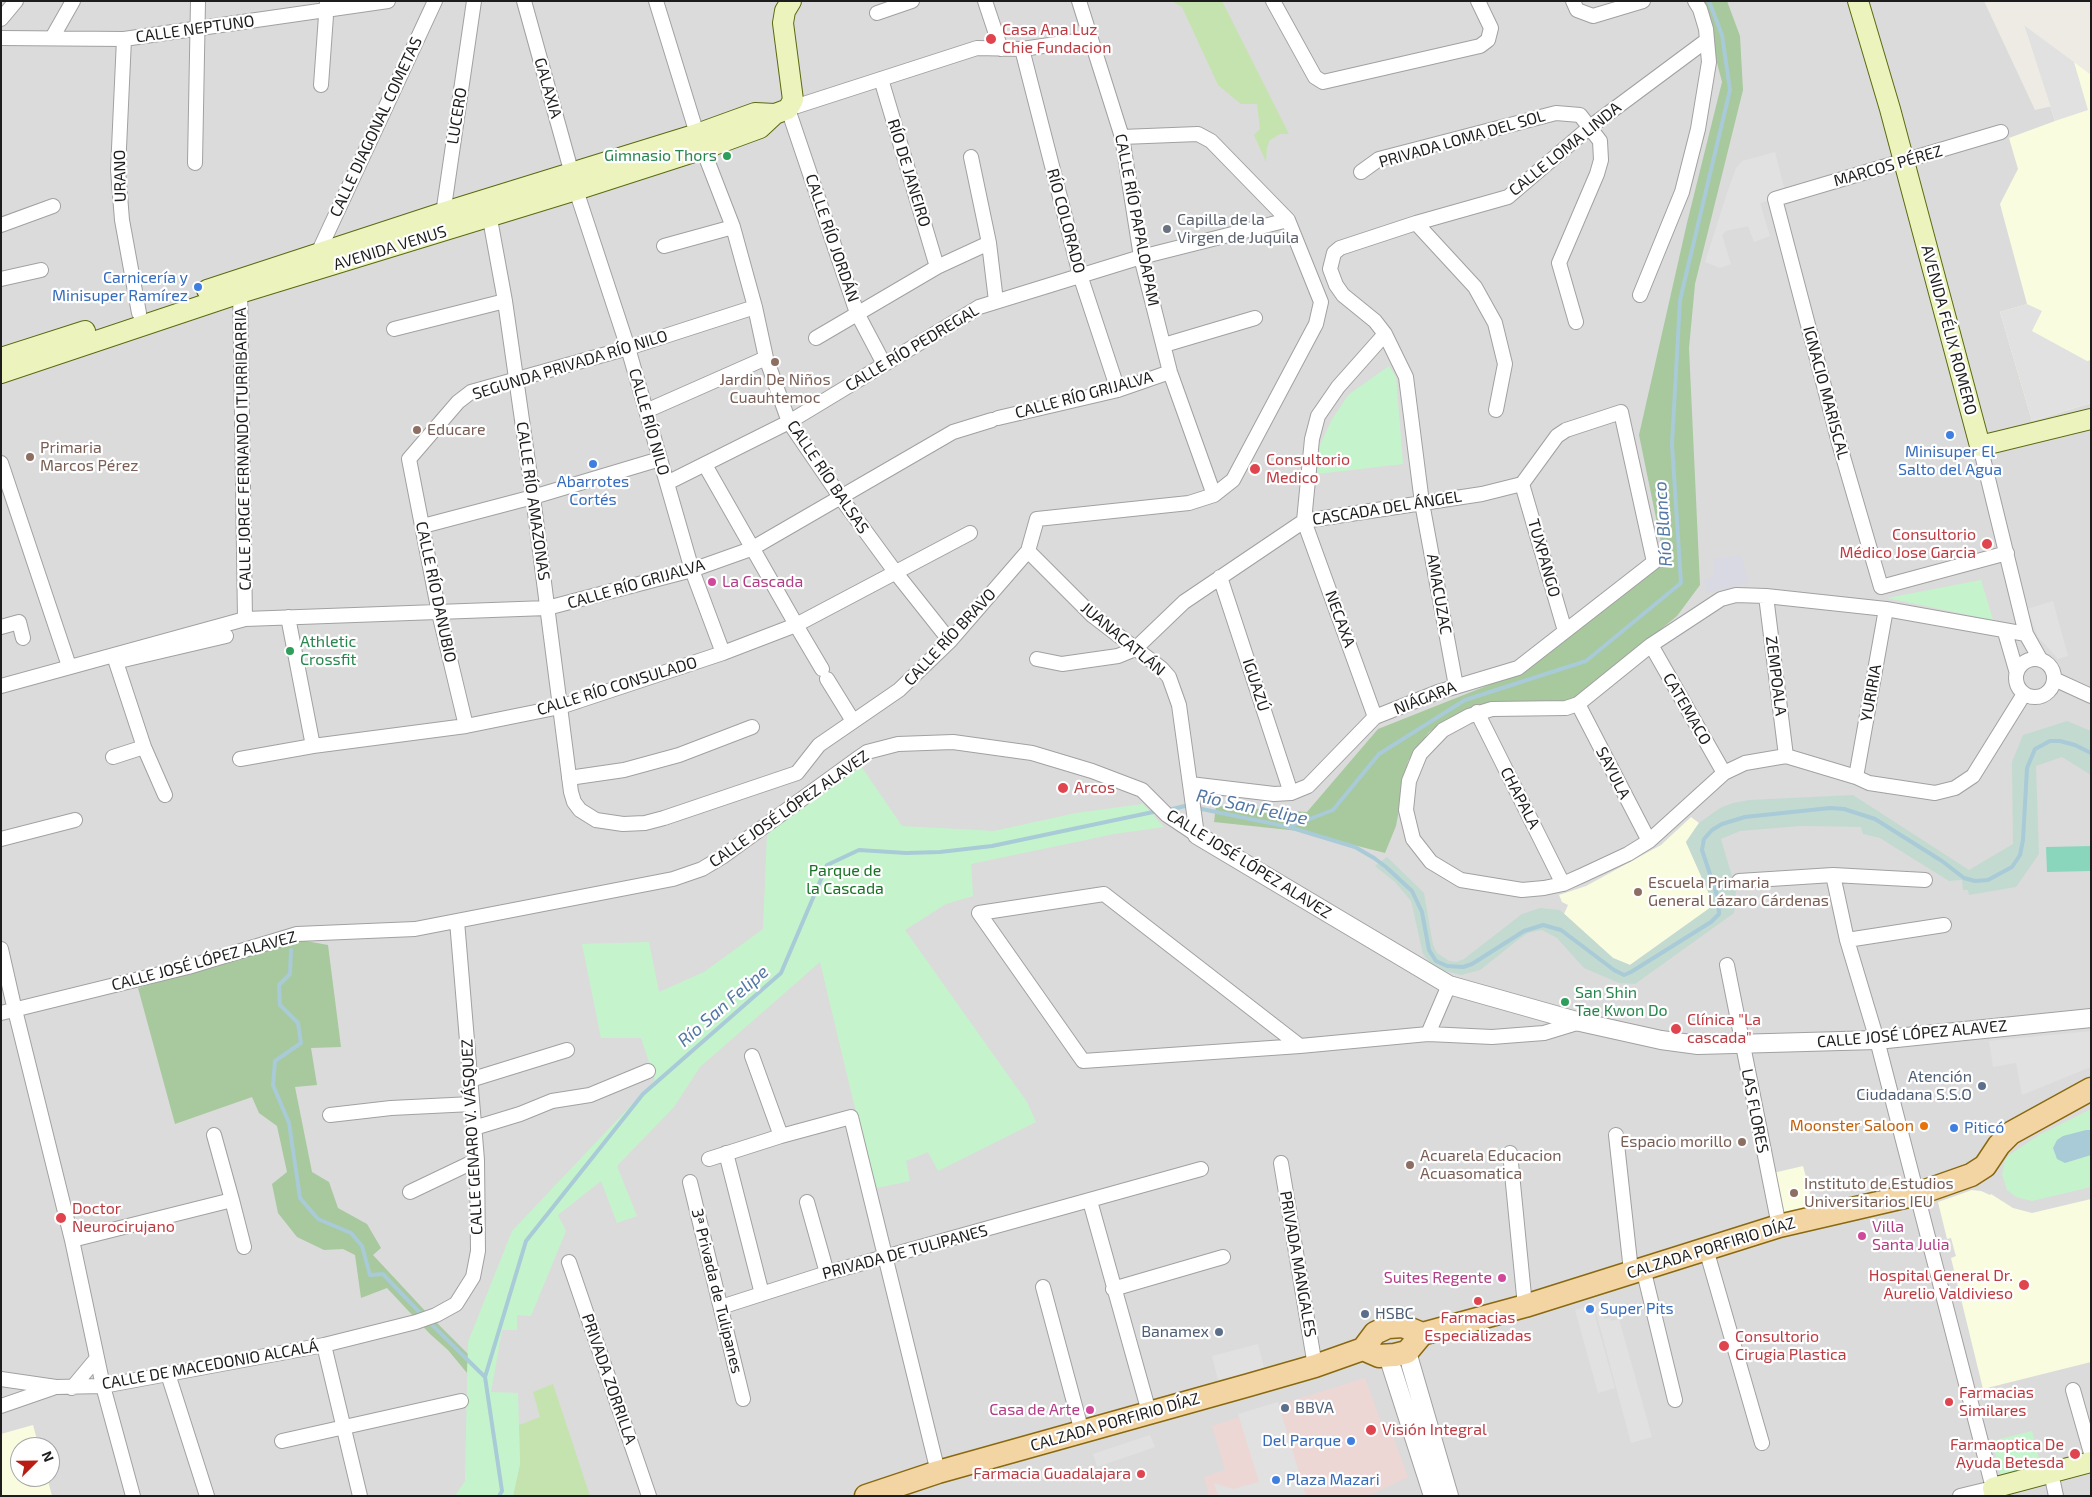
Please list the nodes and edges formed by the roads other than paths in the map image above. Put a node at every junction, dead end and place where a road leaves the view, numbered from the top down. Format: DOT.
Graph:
graph roads {
  1 [pos="16,1"];
  2 [pos="73,1"];
  3 [pos="198,1"];
  4 [pos="388,1"];
  5 [pos="435,1"];
  6 [pos="474,1"];
  7 [pos="524,1"];
  8 [pos="656,1"];
  9 [pos="791,1"];
  10 [pos="912,1"];
  11 [pos="985,1"];
  12 [pos="1079,1"];
  13 [pos="1273,1"];
  14 [pos="1478,1"];
  15 [pos="1573,1"];
  16 [pos="1644,1"];
  17 [pos="1695,1"];
  18 [pos="1858,1"];
  19 [pos="327,6"];
  20 [pos="877,13"];
  21 [pos="1,19"];
  22 [pos="197,28"];
  23 [pos="1,38"];
  24 [pos="52,38"];
  25 [pos="124,38"];
  26 [pos="1091,39"];
  27 [pos="1707,40"];
  28 [pos="1001,49"];
  29 [pos="1022,49"];
  30 [pos="881,79"];
  31 [pos="321,85"];
  32 [pos="781,111"];
  33 [pos="1590,127"];
  34 [pos="2002,132"];
  35 [pos="1122,137"];
  36 [pos="700,141"];
  37 [pos="972,157"];
  38 [pos="195,162"];
  39 [pos="1904,162"];
  40 [pos="1361,172"];
  41 [pos="574,182"];
  42 [pos="1775,199"];
  43 [pos="53,206"];
  44 [pos="488,208"];
  45 [pos="1288,220"];
  46 [pos="442,222"];
  47 [pos="1416,223"];
  48 [pos="1,225"];
  49 [pos="733,227"];
  50 [pos="989,243"];
  51 [pos="664,246"];
  52 [pos="1340,248"];
  53 [pos="318,253"];
  54 [pos="1142,257"];
  55 [pos="937,267"];
  56 [pos="41,270"];
  57 [pos="1080,275"];
  58 [pos="1,279"];
  59 [pos="240,286"];
  60 [pos="1640,295"];
  61 [pos="505,301"];
  62 [pos="996,301"];
  63 [pos="754,307"];
  64 [pos="139,313"];
  65 [pos="857,313"];
  66 [pos="1255,318"];
  67 [pos="1576,322"];
  68 [pos="394,329"];
  69 [pos="1385,334"];
  70 [pos="816,338"];
  71 [pos="1164,345"];
  72 [pos="628,348"];
  73 [pos="1,358"];
  74 [pos="766,358"];
  75 [pos="884,364"];
  76 [pos="1170,372"];
  77 [pos="1,374"];
  78 [pos="517,380"];
  79 [pos="1118,390"];
  80 [pos="1496,410"];
  81 [pos="646,411"];
  82 [pos="2091,419"];
  83 [pos="789,422"];
  84 [pos="1980,446"];
  85 [pos="409,459"];
  86 [pos="660,459"];
  87 [pos="1,463"];
  88 [pos="705,465"];
  89 [pos="667,483"];
  90 [pos="1522,484"];
  91 [pos="1214,495"];
  92 [pos="533,496"];
  93 [pos="841,498"];
  94 [pos="7,503"];
  95 [pos="1422,503"];
  96 [pos="1304,521"];
  97 [pos="423,526"];
  98 [pos="970,533"];
  99 [pos="751,549"];
  100 [pos="1028,550"];
  101 [pos="2008,553"];
  102 [pos="692,570"];
  103 [pos="896,573"];
  104 [pos="1220,577"];
  105 [pos="1766,596"];
  106 [pos="547,608"];
  107 [pos="1886,609"];
  108 [pos="439,613"];
  109 [pos="288,617"];
  110 [pos="245,619"];
  111 [pos="795,623"];
  112 [pos="1,627"];
  113 [pos="1565,631"];
  114 [pos="2005,632"];
  115 [pos="2026,634"];
  116 [pos="226,636"];
  117 [pos="23,638"];
  118 [pos="950,641"];
  119 [pos="1651,645"];
  120 [pos="1135,649"];
  121 [pos="723,653"];
  122 [pos="2040,658"];
  123 [pos="1036,659"];
  124 [pos="116,662"];
  125 [pos="69,666"];
  126 [pos="2016,670"];
  127 [pos="38,675"];
  128 [pos="2054,679"];
  129 [pos="1,686"];
  130 [pos="1456,686"];
  131 [pos="2024,694"];
  132 [pos="2091,696"];
  133 [pos="1578,704"];
  134 [pos="560,707"];
  135 [pos="1477,712"];
  136 [pos="1375,717"];
  137 [pos="853,721"];
  138 [pos="466,726"];
  139 [pos="752,727"];
  140 [pos="313,746"];
  141 [pos="144,747"];
  142 [pos="1786,756"];
  143 [pos="113,758"];
  144 [pos="240,759"];
  145 [pos="797,773"];
  146 [pos="1724,773"];
  147 [pos="1856,777"];
  148 [pos="569,778"];
  149 [pos="1190,784"];
  150 [pos="813,790"];
  151 [pos="1291,793"];
  152 [pos="165,795"];
  153 [pos="75,820"];
  154 [pos="1197,835"];
  155 [pos="1,839"];
  156 [pos="1649,841"];
  157 [pos="1833,876"];
  158 [pos="1924,880"];
  159 [pos="1739,881"];
  160 [pos="1562,884"];
  161 [pos="457,921"];
  162 [pos="1944,925"];
  163 [pos="1848,940"];
  164 [pos="1,949"];
  165 [pos="1727,966"];
  166 [pos="1449,985"];
  167 [pos="10,1009"];
  168 [pos="2091,1018"];
  169 [pos="1580,1022"];
  170 [pos="1428,1034"];
  171 [pos="1877,1040"];
  172 [pos="1742,1045"];
  173 [pos="1300,1046"];
  174 [pos="567,1050"];
  175 [pos="752,1056"];
  176 [pos="648,1071"];
  177 [pos="470,1080"];
  178 [pos="2091,1089"];
  179 [pos="2091,1099"];
  180 [pos="2066,1102"];
  181 [pos="472,1104"];
  182 [pos="330,1115"];
  183 [pos="474,1128"];
  184 [pos="214,1135"];
  185 [pos="1616,1135"];
  186 [pos="781,1136"];
  187 [pos="1510,1153"];
  188 [pos="726,1154"];
  189 [pos="709,1159"];
  190 [pos="477,1160"];
  191 [pos="1281,1163"];
  192 [pos="1201,1169"];
  193 [pos="690,1182"];
  194 [pos="410,1192"];
  195 [pos="1917,1194"];
  196 [pos="232,1200"];
  197 [pos="1090,1201"];
  198 [pos="807,1202"];
  199 [pos="1779,1226"];
  200 [pos="72,1240"];
  201 [pos="244,1247"];
  202 [pos="1706,1249"];
  203 [pos="886,1257"];
  204 [pos="1224,1257"];
  205 [pos="570,1262"];
  206 [pos="1637,1269"];
  207 [pos="827,1273"];
  208 [pos="1043,1287"];
  209 [pos="1114,1289"];
  210 [pos="762,1294"];
  211 [pos="1525,1306"];
  212 [pos="721,1307"];
  213 [pos="416,1322"];
  214 [pos="1422,1334"];
  215 [pos="324,1345"];
  216 [pos="1363,1349"];
  217 [pos="1397,1354"];
  218 [pos="97,1358"];
  219 [pos="1315,1366"];
  220 [pos="168,1374"];
  221 [pos="1,1379"];
  222 [pos="103,1386"];
  223 [pos="56,1387"];
  224 [pos="72,1388"];
  225 [pos="2073,1390"];
  226 [pos="743,1399"];
  227 [pos="1675,1400"];
  228 [pos="461,1401"];
  229 [pos="1,1406"];
  230 [pos="1149,1412"];
  231 [pos="344,1428"];
  232 [pos="1082,1432"];
  233 [pos="282,1441"];
  234 [pos="1762,1443"];
  235 [pos="2091,1453"];
  236 [pos="2091,1462"];
  237 [pos="2071,1468"];
  238 [pos="938,1472"];
  239 [pos="2091,1472"];
  240 [pos="2051,1473"];
  241 [pos="1994,1492"];
  242 [pos="133,1496"];
  243 [pos="207,1496"];
  244 [pos="360,1496"];
  245 [pos="649,1496"];
  246 [pos="866,1496"];
  247 [pos="1433,1496"];
  248 [pos="1449,1496"];
  249 [pos="1960,1496"];
  250 [pos="2056,1496"];
  1 -- 21 [label="street"];
  2 -- 24 [label="street"];
  3 -- 22 [label="street"];
  4 -- 19 [label="street, CALLE NEPTUNO"];
  5 -- 53 [label="street, CALLE DIAGONAL COMETAS"];
  6 -- 46 [label="street, LUCERO"];
  7 -- 41 [label="street, GALAXIA"];
  8 -- 36 [label="street, CALLE RÍO BALSAS"];
  9 -- 32 [label="main road"];
  10 -- 20 [label="street"];
  11 -- 28 [label="street"];
  12 -- 26 [label="street, CALLE RÍO PAPALOAPAM"];
  13 -- 14 [label="street"];
  15 -- 16 [label="street"];
  17 -- 27 [label="street"];
  18 -- 39 [label="main road, AVENIDA FÉLIX ROMERO"];
  19 -- 22 [label="street, CALLE NEPTUNO"];
  19 -- 31 [label="street"];
  22 -- 25 [label="street, CALLE NEPTUNO"];
  22 -- 38 [label="street"];
  23 -- 24 [label="street, CALLE NEPTUNO"];
  24 -- 25 [label="street, CALLE NEPTUNO"];
  25 -- 64 [label="street, URANO"];
  26 -- 29 [label="street"];
  26 -- 35 [label="street, CALLE RÍO PAPALOAPAM"];
  27 -- 33 [label="street, CALLE LOMA LINDA"];
  27 -- 60 [label="street"];
  28 -- 29 [label="street"];
  28 -- 30 [label="street"];
  29 -- 57 [label="street, RÍO COLORADO"];
  30 -- 32 [label="street"];
  30 -- 55 [label="street, RÍO DE JANEIRO"];
  32 -- 36 [label="main road, AVENIDA VENUS"];
  32 -- 65 [label="street, CALLE RÍO JORDÁN"];
  33 -- 40 [label="street, PRIVADA LOMA DEL SOL"];
  33 -- 47 [label="street, CALLE LOMA LINDA"];
  33 -- 67 [label="street"];
  34 -- 39 [label="street, MARCOS PÉREZ"];
  35 -- 45 [label="street"];
  35 -- 54 [label="street, CALLE RÍO PAPALOAPAM"];
  36 -- 41 [label="main road, AVENIDA VENUS"];
  36 -- 49 [label="street, CALLE RÍO BALSAS"];
  37 -- 50 [label="street"];
  39 -- 42 [label="street, MARCOS PÉREZ"];
  39 -- 84 [label="main road, AVENIDA FÉLIX ROMERO"];
  41 -- 44 [label="main road, AVENIDA VENUS"];
  41 -- 72 [label="street, CALLE RÍO NILO"];
  42 -- 101 [label="street, IGNACIO MARISCAL"];
  43 -- 48 [label="street"];
  44 -- 46 [label="main road, AVENIDA VENUS"];
  44 -- 61 [label="street, CALLE RÍO AMAZONAS"];
  45 -- 54 [label="street, CALLE RÍO PEDREGAL"];
  45 -- 91 [label="street"];
  46 -- 53 [label="main road, AVENIDA VENUS"];
  46 -- 59 [label="main road, AVENIDA VENUS"];
  47 -- 52 [label="street, CALLE LOMA LINDA"];
  47 -- 80 [label="street"];
  49 -- 51 [label="street"];
  49 -- 63 [label="street, CALLE RÍO BALSAS"];
  50 -- 55 [label="street"];
  50 -- 62 [label="street"];
  52 -- 69 [label="street, AMACUZAC"];
  53 -- 59 [label="main road, AVENIDA VENUS"];
  54 -- 57 [label="street, CALLE RÍO PEDREGAL"];
  54 -- 71 [label="street, CALLE RÍO PAPALOAPAM"];
  55 -- 65 [label="street"];
  56 -- 58 [label="street"];
  57 -- 62 [label="street, CALLE RÍO PEDREGAL"];
  57 -- 79 [label="street, RÍO COLORADO"];
  59 -- 64 [label="main road, AVENIDA VENUS"];
  59 -- 77 [label="main road, AVENIDA VENUS"];
  59 -- 110 [label="street, CALLE JORGE FERNANDO ITURRIBARRIA"];
  61 -- 68 [label="street"];
  61 -- 78 [label="street, CALLE RÍO AMAZONAS"];
  62 -- 75 [label="street, CALLE RÍO PEDREGAL"];
  63 -- 72 [label="street, SEGUNDA PRIVADA RÍO NILO"];
  63 -- 74 [label="street, CALLE RÍO BALSAS"];
  64 -- 73 [label="main road, AVENIDA VENUS"];
  65 -- 70 [label="street"];
  65 -- 75 [label="street, CALLE RÍO JORDÁN"];
  66 -- 71 [label="street"];
  69 -- 95 [label="street, AMACUZAC"];
  69 -- 96 [label="street"];
  71 -- 76 [label="street, CALLE RÍO PAPALOAPAM"];
  72 -- 78 [label="street, SEGUNDA PRIVADA RÍO NILO"];
  72 -- 81 [label="street, CALLE RÍO NILO"];
  74 -- 81 [label="street"];
  74 -- 83 [label="street, CALLE RÍO BALSAS"];
  75 -- 83 [label="street, CALLE RÍO PEDREGAL"];
  76 -- 79 [label="street, CALLE RÍO GRIJALVA"];
  76 -- 91 [label="street, CALLE RÍO PAPALOAPAM"];
  78 -- 85 [label="street, SEGUNDA PRIVADA RÍO NILO"];
  78 -- 92 [label="street, CALLE RÍO AMAZONAS"];
  79 -- 93 [label="street, CALLE RÍO GRIJALVA"];
  81 -- 86 [label="street, CALLE RÍO NILO"];
  82 -- 84 [label="main road"];
  83 -- 88 [label="street, CALLE RÍO PEDREGAL"];
  83 -- 93 [label="street, CALLE RÍO BALSAS"];
  84 -- 101 [label="street, AVENIDA FÉLIX ROMERO"];
  85 -- 97 [label="street, CALLE RÍO DANUBIO"];
  86 -- 89 [label="street, CALLE RÍO NILO"];
  86 -- 92 [label="street"];
  87 -- 94 [label="street"];
  88 -- 89 [label="street, CALLE RÍO PEDREGAL"];
  88 -- 99 [label="street"];
  89 -- 102 [label="street, CALLE RÍO NILO"];
  90 -- 95 [label="street, CASCADA DEL ÁNGEL"];
  90 -- 113 [label="street, TUXPANGO"];
  90 -- 113 [label="street, NIÁGARA"];
  91 -- 100 [label="street"];
  92 -- 97 [label="street"];
  92 -- 106 [label="street, CALLE RÍO AMAZONAS"];
  93 -- 99 [label="street, CALLE RÍO GRIJALVA"];
  93 -- 103 [label="street, CALLE RÍO BALSAS"];
  94 -- 125 [label="street"];
  95 -- 96 [label="street, CASCADA DEL ÁNGEL"];
  95 -- 130 [label="street, AMACUZAC"];
  96 -- 104 [label="street, CASCADA DEL ÁNGEL"];
  96 -- 136 [label="street, NECAXA"];
  97 -- 108 [label="street, CALLE RÍO DANUBIO"];
  98 -- 103 [label="street, CALLE RÍO CONSULADO"];
  99 -- 102 [label="street, CALLE RÍO GRIJALVA"];
  99 -- 111 [label="street"];
  100 -- 118 [label="street, CALLE RÍO BRAVO"];
  100 -- 120 [label="street, JUANACATLÁN"];
  101 -- 115 [label="street, AVENIDA FÉLIX ROMERO"];
  102 -- 106 [label="street, CALLE RÍO GRIJALVA"];
  102 -- 121 [label="street, CALLE RÍO NILO"];
  103 -- 111 [label="street, CALLE RÍO CONSULADO"];
  103 -- 118 [label="street, CALLE RÍO BALSAS"];
  104 -- 120 [label="street, CASCADA DEL ÁNGEL"];
  104 -- 151 [label="street, IGUAZÚ"];
  105 -- 107 [label="street"];
  105 -- 119 [label="street"];
  105 -- 142 [label="street, ZEMPOALA"];
  106 -- 108 [label="street, CALLE RÍO GRIJALVA"];
  106 -- 134 [label="street, CALLE RÍO AMAZONAS"];
  107 -- 114 [label="street"];
  107 -- 147 [label="street, YURIRIA"];
  108 -- 109 [label="street, CALLE RÍO GRIJALVA"];
  108 -- 138 [label="street, CALLE RÍO DANUBIO"];
  109 -- 110 [label="street, CALLE RÍO GRIJALVA"];
  109 -- 140 [label="street"];
  110 -- 125 [label="street, CALLE RÍO GRIJALVA"];
  111 -- 121 [label="street, CALLE RÍO CONSULADO"];
  111 -- 137 [label="street"];
  112 -- 117 [label="street"];
  113 -- 130 [label="street, NIÁGARA"];
  114 -- 115 [label="street"];
  114 -- 126 [label="street"];
  115 -- 122 [label="street, AVENIDA FÉLIX ROMERO"];
  116 -- 124 [label="street"];
  118 -- 137 [label="street, CALLE RÍO BRAVO"];
  119 -- 133 [label="street"];
  119 -- 146 [label="street, CATEMACO"];
  120 -- 123 [label="street"];
  120 -- 149 [label="street, JUANACATLÁN"];
  121 -- 134 [label="street, CALLE RÍO CONSULADO"];
  122 -- 126 [label="street"];
  122 -- 128 [label="street"];
  124 -- 127 [label="street"];
  124 -- 141 [label="street"];
  125 -- 127 [label="street, CALLE RÍO GRIJALVA"];
  126 -- 131 [label="street"];
  127 -- 129 [label="street, CALLE RÍO GRIJALVA"];
  128 -- 131 [label="street"];
  128 -- 132 [label="street"];
  130 -- 136 [label="street, NIÁGARA"];
  131 -- 147 [label="street"];
  133 -- 135 [label="street"];
  133 -- 156 [label="street, SAYULA"];
  134 -- 138 [label="street, CALLE RÍO CONSULADO"];
  134 -- 148 [label="street, CALLE RÍO AMAZONAS"];
  135 -- 160 [label="street, CHAPALA"];
  135 -- 160 [label="street"];
  136 -- 151 [label="street, NIÁGARA"];
  137 -- 145 [label="street, CALLE RÍO BRAVO"];
  138 -- 140 [label="street, CALLE RÍO CONSULADO"];
  139 -- 148 [label="street"];
  140 -- 144 [label="street, CALLE RÍO CONSULADO"];
  141 -- 143 [label="street"];
  141 -- 152 [label="street"];
  142 -- 146 [label="street"];
  142 -- 147 [label="street"];
  145 -- 148 [label="street, CALLE RÍO AMAZONAS"];
  145 -- 150 [label="street"];
  146 -- 156 [label="street"];
  149 -- 151 [label="street, NIÁGARA"];
  149 -- 154 [label="street, JUANACATLÁN"];
  150 -- 154 [label="street, CALLE JOSÉ LÓPEZ ALAVEZ"];
  150 -- 161 [label="street, CALLE JOSÉ LÓPEZ ALAVEZ"];
  153 -- 155 [label="street"];
  154 -- 166 [label="street, CALLE JOSÉ LÓPEZ ALAVEZ"];
  156 -- 160 [label="street"];
  157 -- 158 [label="street"];
  157 -- 159 [label="street"];
  157 -- 163 [label="street"];
  161 -- 167 [label="street, CALLE JOSÉ LÓPEZ ALAVEZ"];
  161 -- 177 [label="street, CALLE GENARO V. VÁSQUEZ"];
  162 -- 163 [label="street"];
  163 -- 171 [label="street"];
  164 -- 167 [label="street"];
  165 -- 172 [label="street, LAS FLORES"];
  166 -- 169 [label="street, CALLE JOSÉ LÓPEZ ALAVEZ"];
  166 -- 170 [label="street"];
  167 -- 200 [label="street"];
  168 -- 171 [label="street, CALLE JOSÉ LÓPEZ ALAVEZ"];
  169 -- 170 [label="street"];
  169 -- 172 [label="street, CALLE JOSÉ LÓPEZ ALAVEZ"];
  170 -- 173 [label="street"];
  171 -- 172 [label="street, CALLE JOSÉ LÓPEZ ALAVEZ"];
  171 -- 195 [label="street"];
  172 -- 199 [label="street, LAS FLORES"];
  173 -- 173 [label="street"];
  174 -- 177 [label="street"];
  175 -- 186 [label="street"];
  176 -- 183 [label="street"];
  177 -- 181 [label="street, CALLE GENARO V. VÁSQUEZ"];
  178 -- 180 [label="main road, CALZADA PORFIRIO DÍAZ"];
  179 -- 180 [label="main road"];
  180 -- 195 [label="main road, CALZADA PORFIRIO DÍAZ"];
  181 -- 182 [label="street"];
  181 -- 183 [label="street, CALLE GENARO V. VÁSQUEZ"];
  183 -- 190 [label="street, CALLE GENARO V. VÁSQUEZ"];
  184 -- 196 [label="street"];
  185 -- 206 [label="street"];
  186 -- 188 [label="street"];
  186 -- 203 [label="street"];
  187 -- 211 [label="street"];
  188 -- 189 [label="street"];
  188 -- 210 [label="street"];
  190 -- 194 [label="street"];
  190 -- 213 [label="street, CALLE GENARO V. VÁSQUEZ"];
  191 -- 219 [label="street, PRIVADA MANGALES"];
  192 -- 197 [label="street, PRIVADA DE TULIPANES"];
  193 -- 212 [label="street, 3ª Privada de Tulipanes"];
  195 -- 199 [label="main road, CALZADA PORFIRIO DÍAZ"];
  195 -- 241 [label="street"];
  196 -- 200 [label="street"];
  196 -- 201 [label="street"];
  197 -- 203 [label="street, PRIVADA DE TULIPANES"];
  197 -- 209 [label="street"];
  198 -- 207 [label="street"];
  199 -- 202 [label="main road, CALZADA PORFIRIO DÍAZ"];
  200 -- 218 [label="street"];
  202 -- 206 [label="main road, CALZADA PORFIRIO DÍAZ"];
  202 -- 234 [label="street"];
  203 -- 207 [label="street, PRIVADA DE TULIPANES"];
  203 -- 238 [label="street"];
  204 -- 209 [label="street"];
  205 -- 245 [label="street, PRIVADA ZORRILLA"];
  206 -- 211 [label="main road, CALZADA PORFIRIO DÍAZ"];
  206 -- 227 [label="street"];
  207 -- 210 [label="street, PRIVADA DE TULIPANES"];
  208 -- 232 [label="street"];
  209 -- 230 [label="street"];
  210 -- 212 [label="street, PRIVADA DE TULIPANES"];
  211 -- 214 [label="main road, CALZADA PORFIRIO DÍAZ"];
  212 -- 226 [label="street, 3ª Privada de Tulipanes"];
  213 -- 215 [label="street, CALLE DE MACEDONIO ALCALÁ"];
  214 -- 216 [label="main road"];
  214 -- 217 [label="main road"];
  215 -- 220 [label="street, CALLE DE MACEDONIO ALCALÁ"];
  215 -- 231 [label="street"];
  216 -- 217 [label="main road"];
  216 -- 219 [label="main road, CALZADA PORFIRIO DÍAZ"];
  217 -- 247 [label="street"];
  217 -- 248 [label="street"];
  218 -- 222 [label="street"];
  218 -- 224 [label="street"];
  219 -- 230 [label="main road, CALZADA PORFIRIO DÍAZ"];
  220 -- 222 [label="street, CALLE DE MACEDONIO ALCALÁ"];
  220 -- 243 [label="street"];
  221 -- 223 [label="street, CALLE DE MACEDONIO ALCALÁ"];
  222 -- 224 [label="street, CALLE DE MACEDONIO ALCALÁ"];
  222 -- 242 [label="street"];
  223 -- 224 [label="street, CALLE DE MACEDONIO ALCALÁ"];
  223 -- 229 [label="street"];
  225 -- 235 [label="street"];
  228 -- 231 [label="street"];
  230 -- 232 [label="main road, CALZADA PORFIRIO DÍAZ"];
  231 -- 233 [label="street"];
  231 -- 244 [label="street"];
  232 -- 238 [label="main road, CALZADA PORFIRIO DÍAZ"];
  236 -- 237 [label="main road"];
  237 -- 239 [label="street"];
  237 -- 240 [label="main road"];
  238 -- 246 [label="main road, CALZADA PORFIRIO DÍAZ"];
  240 -- 241 [label="main road"];
  240 -- 250 [label="street"];
  241 -- 249 [label="street"];
}
